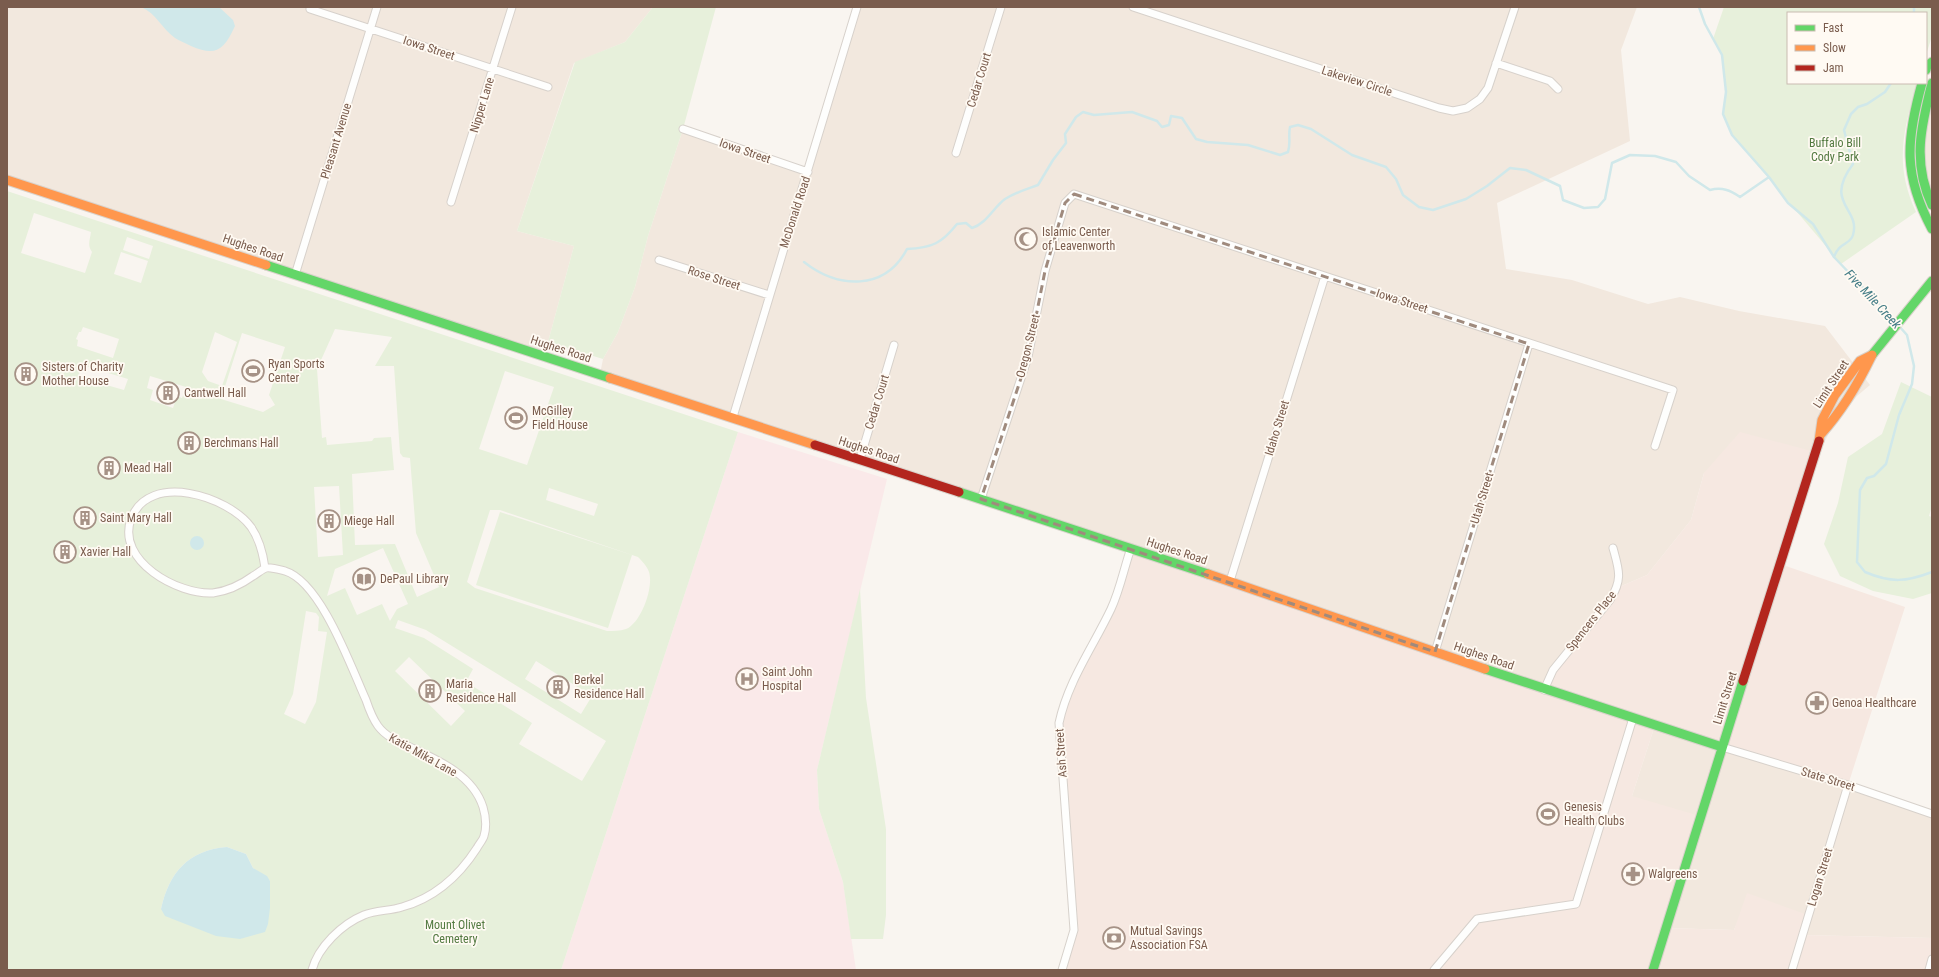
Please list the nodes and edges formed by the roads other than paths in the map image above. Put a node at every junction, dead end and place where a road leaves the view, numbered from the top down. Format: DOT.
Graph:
graph roads {
  1 [pos="377,7"];
  2 [pos="512,7"];
  3 [pos="857,7"];
  4 [pos="1001,7"];
  5 [pos="1133,7"];
  6 [pos="1515,7"];
  7 [pos="310,9"];
  8 [pos="1143,9"];
  9 [pos="370,29"];
  10 [pos="1496,63"];
  11 [pos="493,69"];
  12 [pos="1932,83"];
  13 [pos="1922,84"];
  14 [pos="548,87"];
  15 [pos="1558,89"];
  16 [pos="683,129"];
  17 [pos="956,153"];
  18 [pos="808,172"];
  19 [pos="7,180"];
  20 [pos="1074,194"];
  21 [pos="451,202"];
  22 [pos="1932,205"];
  23 [pos="1932,229"];
  24 [pos="659,260"];
  25 [pos="295,275"];
  26 [pos="1325,276"];
  27 [pos="1932,281"];
  28 [pos="769,295"];
  29 [pos="1529,344"];
  30 [pos="894,345"];
  31 [pos="733,417"];
  32 [pos="1655,446"];
  33 [pos="860,460"];
  34 [pos="981,499"];
  35 [pos="1131,548"];
  36 [pos="1613,548"];
  37 [pos="265,568"];
  38 [pos="1230,581"];
  39 [pos="1435,652"];
  40 [pos="1544,690"];
  41 [pos="1633,718"];
  42 [pos="1722,747"];
  43 [pos="1848,785"];
  44 [pos="1932,814"];
  45 [pos="1932,959"];
  46 [pos="312,970"];
  47 [pos="1062,970"];
  48 [pos="1434,970"];
  49 [pos="1653,970"];
  50 [pos="1792,970"];
  51 [pos="1929,970"];
  1 -- 9 [label="street, Pleasant Avenue"];
  2 -- 11 [label="street, Nipper Lane"];
  3 -- 18 [label="street, McDonald Road"];
  4 -- 17 [label="street, Cedar Court"];
  5 -- 8 [label="street, Lakeview Circle"];
  6 -- 10 [label="street, Lakeview Circle"];
  7 -- 9 [label="street, Iowa Street"];
  8 -- 10 [label="street, Lakeview Circle"];
  9 -- 11 [label="street, Iowa Street"];
  9 -- 25 [label="street, Pleasant Avenue"];
  10 -- 15 [label="street"];
  11 -- 14 [label="street, Iowa Street"];
  11 -- 21 [label="street, Nipper Lane"];
  12 -- 22 [label="street"];
  13 -- 23 [label="street"];
  16 -- 18 [label="street, Iowa Street"];
  18 -- 28 [label="street, McDonald Road"];
  19 -- 25 [label="street, Hughes Road"];
  20 -- 26 [label="street, Iowa Street"];
  20 -- 34 [label="street, Oregon Street"];
  24 -- 28 [label="street, Rose Street"];
  25 -- 31 [label="street, Hughes Road"];
  26 -- 29 [label="street, Iowa Street"];
  26 -- 38 [label="street, Idaho Street"];
  27 -- 42 [label="street, Limit Street"];
  28 -- 31 [label="street, McDonald Road"];
  29 -- 32 [label="street, Iowa Street"];
  29 -- 39 [label="street, Utah Street"];
  30 -- 33 [label="street, Cedar Court"];
  31 -- 33 [label="street, Hughes Road"];
  33 -- 34 [label="street, Hughes Road"];
  34 -- 35 [label="street, Hughes Road"];
  35 -- 38 [label="street, Hughes Road"];
  35 -- 47 [label="street, Ash Street"];
  36 -- 40 [label="street, Spencers Place"];
  37 -- 37 [label="street"];
  37 -- 46 [label="street, Katie Mika Lane"];
  38 -- 39 [label="street, Hughes Road"];
  39 -- 40 [label="street, Hughes Road"];
  40 -- 41 [label="street, Hughes Road"];
  41 -- 42 [label="street, Hughes Road"];
  41 -- 48 [label="street"];
  42 -- 43 [label="street, State Street"];
  42 -- 49 [label="street, Limit Street"];
  43 -- 44 [label="street, State Street"];
  43 -- 50 [label="street, Logan Street"];
  45 -- 51 [label="street"];
}
